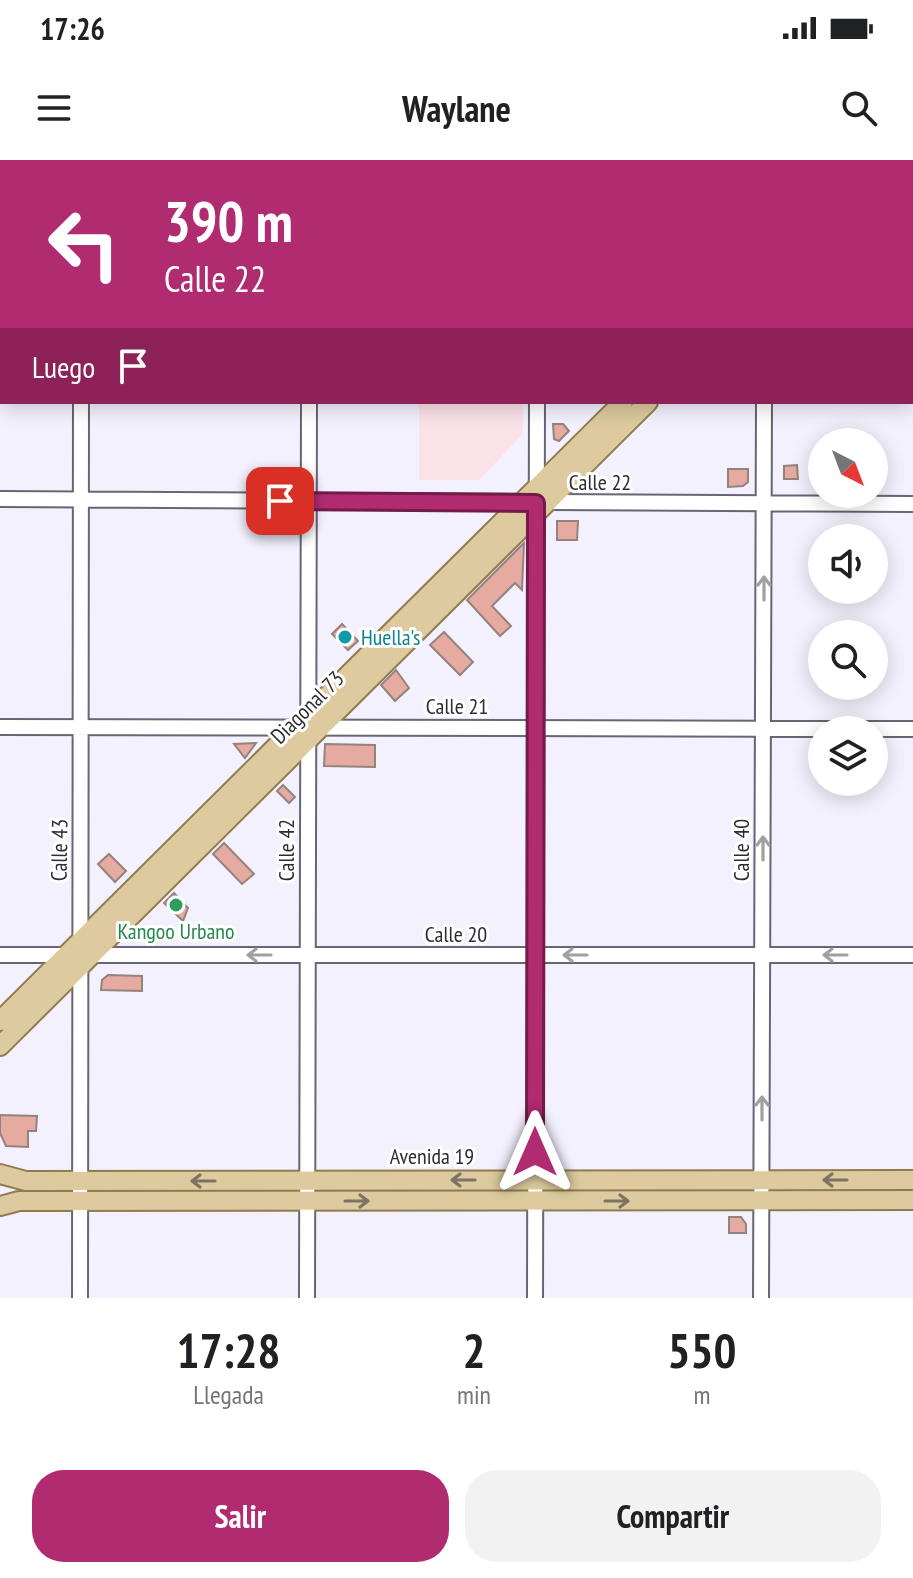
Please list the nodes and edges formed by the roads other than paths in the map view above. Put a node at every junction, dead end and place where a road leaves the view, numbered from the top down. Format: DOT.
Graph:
graph roads {
  1 [pos="81,404"];
  2 [pos="309,404"];
  3 [pos="537,404"];
  4 [pos="621,404"];
  5 [pos="646,404"];
  6 [pos="764,404"];
  7 [pos="0,499"];
  8 [pos="81,500"];
  9 [pos="309,501"];
  10 [pos="536,502"];
  11 [pos="764,504"];
  12 [pos="913,504"];
  13 [pos="0,727"];
  14 [pos="82,727"];
  15 [pos="309,727"];
  16 [pos="536,728"];
  17 [pos="763,729"];
  18 [pos="913,729"];
  19 [pos="80,954"];
  20 [pos="0,955"];
  21 [pos="536,955"];
  22 [pos="762,955"];
  23 [pos="913,955"];
  24 [pos="308,956"];
  25 [pos="0,1021"];
  26 [pos="0,1046"];
  27 [pos="0,1174"];
  28 [pos="307,1180"];
  29 [pos="535,1180"];
  30 [pos="762,1180"];
  31 [pos="913,1180"];
  32 [pos="80,1181"];
  33 [pos="762,1200"];
  34 [pos="913,1200"];
  35 [pos="80,1201"];
  36 [pos="307,1201"];
  37 [pos="535,1201"];
  38 [pos="0,1206"];
  39 [pos="80,1298"];
  40 [pos="307,1298"];
  41 [pos="535,1298"];
  42 [pos="761,1298"];
  1 -- 8 [label="street, Calle 43"];
  2 -- 9 [label="street, Calle 42"];
  3 -- 10 [label="street"];
  4 -- 10 [label="main road, Diagonal 73"];
  5 -- 10 [label="main road, Diagonal 73"];
  6 -- 11 [label="street, Calle 40"];
  7 -- 8 [label="street, Calle 22"];
  8 -- 9 [label="street, Calle 22"];
  8 -- 14 [label="street, Calle 43"];
  9 -- 10 [label="street, Calle 22"];
  9 -- 15 [label="street, Calle 42"];
  10 -- 11 [label="street, Calle 22"];
  10 -- 15 [label="main road, Diagonal 73"];
  10 -- 16 [label="street"];
  11 -- 12 [label="street, Calle 22"];
  17 -- 11 [label="street, Calle 40, one-way"];
  13 -- 14 [label="street, Calle 21"];
  14 -- 15 [label="street, Calle 21"];
  14 -- 19 [label="street, Calle 43"];
  15 -- 16 [label="street, Calle 21"];
  15 -- 19 [label="main road, Diagonal 73"];
  15 -- 24 [label="street, Calle 42"];
  16 -- 17 [label="street, Calle 21"];
  16 -- 21 [label="street"];
  17 -- 18 [label="street, Calle 21"];
  22 -- 17 [label="street, Calle 40, one-way"];
  19 -- 20 [label="street, Calle 20"];
  24 -- 19 [label="street, Calle 20, one-way"];
  19 -- 25 [label="main road, Diagonal 73"];
  19 -- 26 [label="main road, Diagonal 73"];
  19 -- 32 [label="street, Calle 43"];
  22 -- 21 [label="street, Calle 20, one-way"];
  21 -- 24 [label="street, Calle 20"];
  21 -- 29 [label="street"];
  23 -- 22 [label="street, Calle 20, one-way"];
  30 -- 22 [label="street, Calle 40, one-way"];
  24 -- 28 [label="street, Calle 42"];
  27 -- 32 [label="main road, Avenida 19"];
  29 -- 28 [label="main road, Avenida 19, one-way"];
  28 -- 32 [label="main road, Avenida 19, one-way"];
  28 -- 36 [label="street, Calle 42"];
  29 -- 30 [label="main road, Avenida 19"];
  29 -- 37 [label="street"];
  31 -- 30 [label="main road, Avenida 19, one-way"];
  30 -- 33 [label="street, Calle 40"];
  32 -- 35 [label="street, Calle 43"];
  33 -- 34 [label="main road, Avenida 19"];
  37 -- 33 [label="main road, Avenida 19, one-way"];
  33 -- 42 [label="street, Calle 40"];
  35 -- 36 [label="main road, Avenida 19"];
  35 -- 38 [label="main road, Avenida 19"];
  35 -- 39 [label="street, Calle 43"];
  36 -- 37 [label="main road, Avenida 19, one-way"];
  36 -- 40 [label="street, Calle 42"];
  37 -- 41 [label="street"];
}
